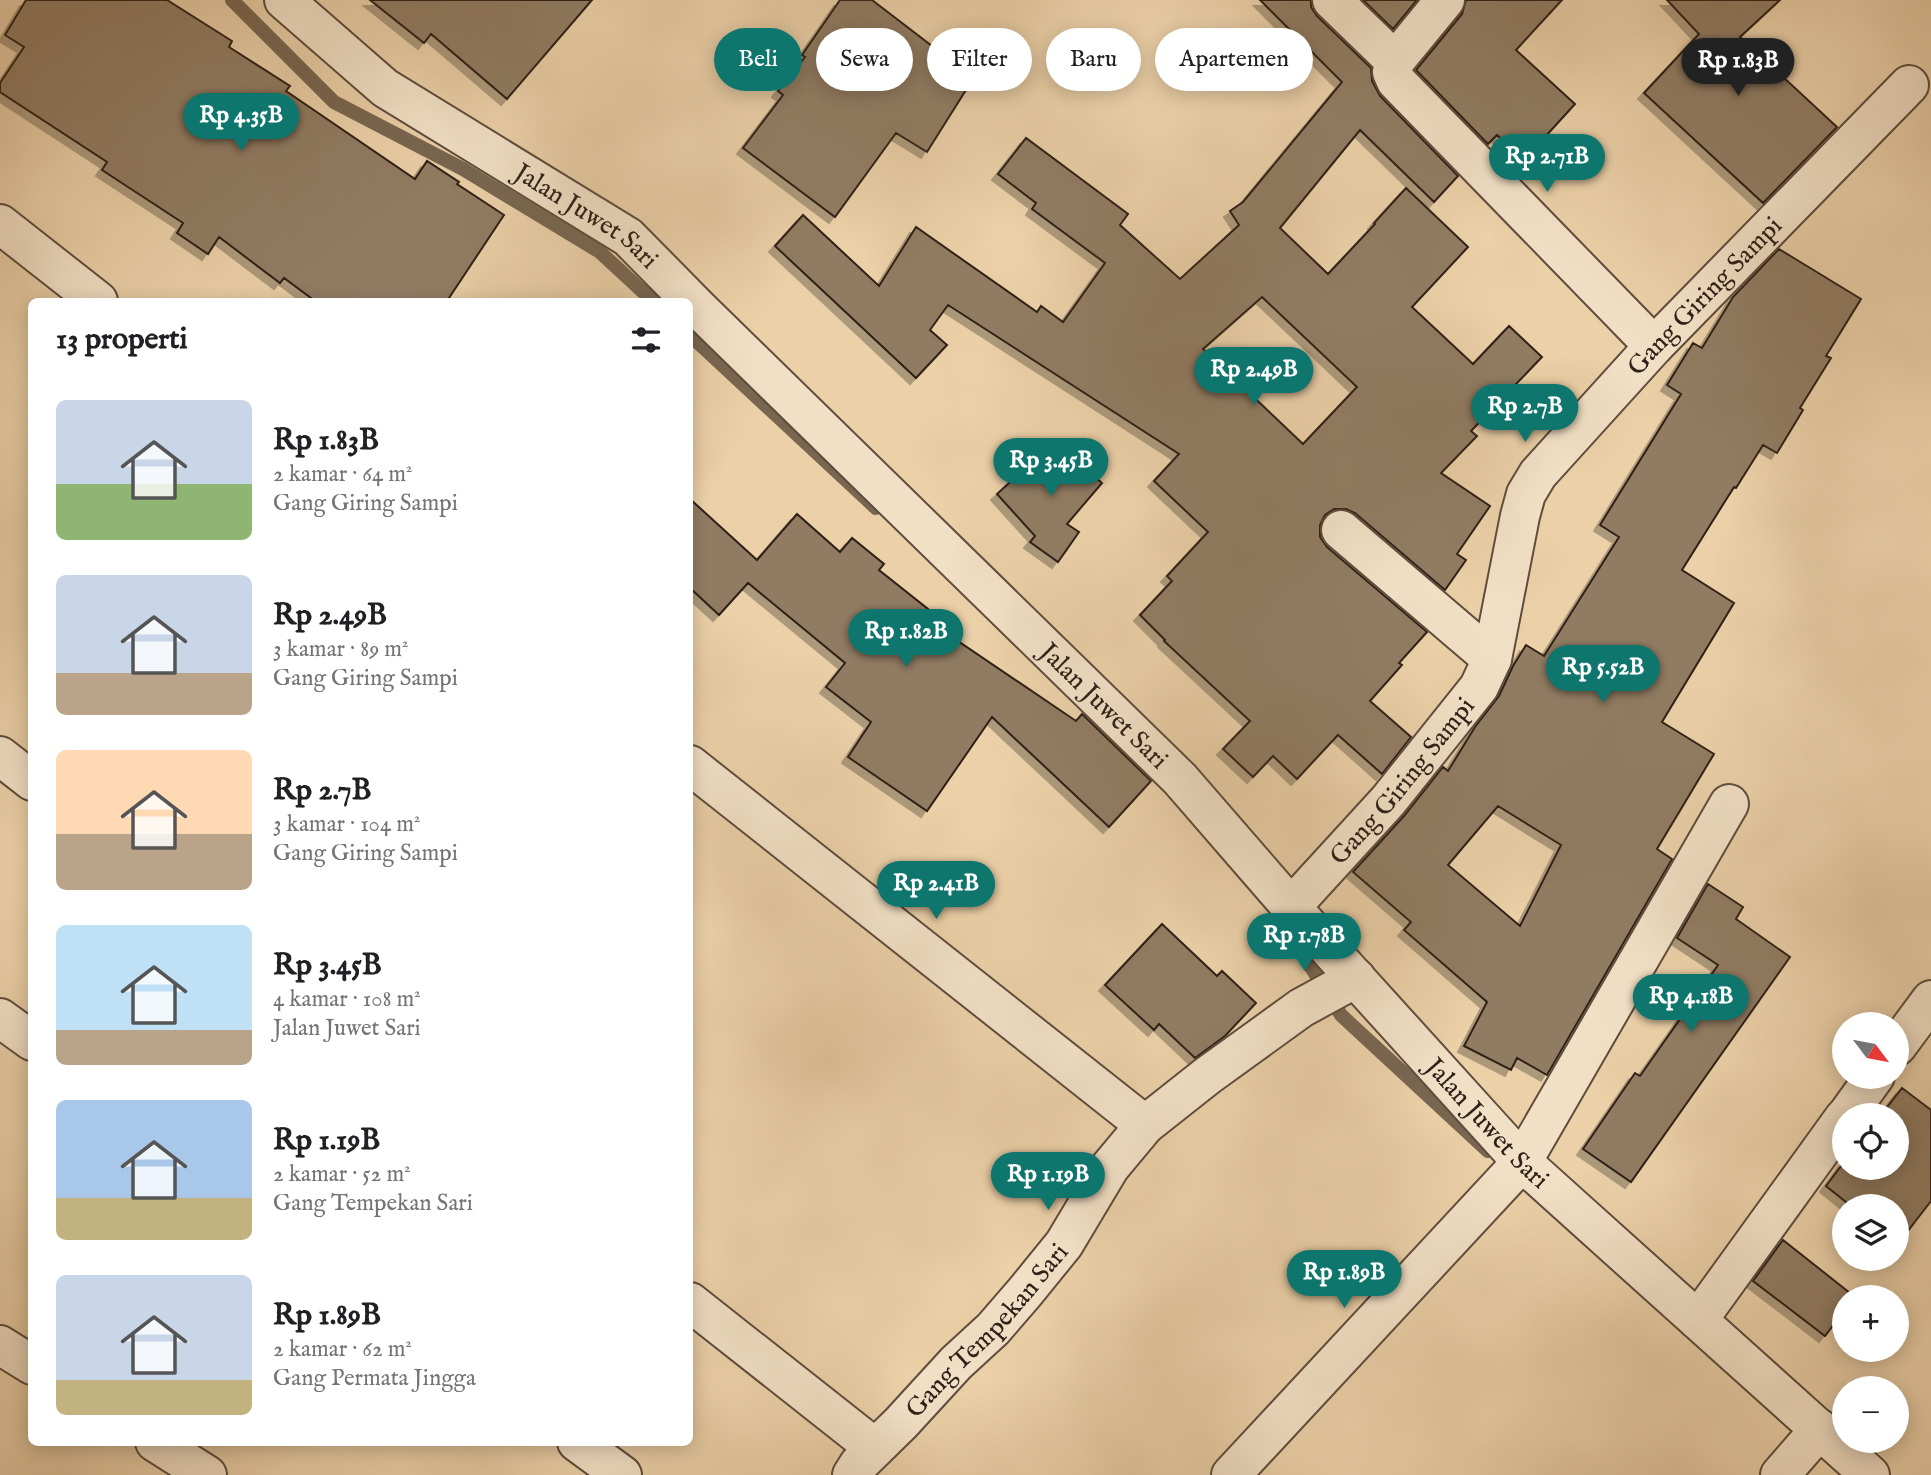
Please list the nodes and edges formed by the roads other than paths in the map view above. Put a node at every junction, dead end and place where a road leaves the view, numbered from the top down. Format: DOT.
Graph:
graph roads {
  1 [pos="284,0"];
  2 [pos="1332,0"];
  3 [pos="1445,0"];
  4 [pos="1395,61"];
  5 [pos="1909,85"];
  6 [pos="0,225"];
  7 [pos="94,298"];
  8 [pos="688,298"];
  9 [pos="693,303"];
  10 [pos="1654,346"];
  11 [pos="1340,530"];
  12 [pos="1492,659"];
  13 [pos="0,756"];
  14 [pos="693,767"];
  15 [pos="28,778"];
  16 [pos="1729,804"];
  17 [pos="1291,907"];
  18 [pos="1345,984"];
  19 [pos="1931,1000"];
  20 [pos="0,1017"];
  21 [pos="1909,1030"];
  22 [pos="28,1038"];
  23 [pos="1145,1125"];
  24 [pos="1832,1135"];
  25 [pos="1513,1171"];
  26 [pos="693,1304"];
  27 [pos="1698,1320"];
  28 [pos="0,1345"];
  29 [pos="28,1362"];
  30 [pos="1814,1437"];
  31 [pos="161,1446"];
  32 [pos="582,1446"];
  33 [pos="863,1462"];
  34 [pos="208,1475"];
  35 [pos="622,1475"];
  36 [pos="1231,1475"];
  37 [pos="1780,1475"];
  38 [pos="1870,1475"];
  1 -- 8 [label="street, Jalan Juwet Sari"];
  2 -- 4 [label="street"];
  3 -- 4 [label="street"];
  4 -- 10 [label="street"];
  5 -- 10 [label="street, Gang Giring Sampi"];
  6 -- 7 [label="street"];
  9 -- 17 [label="street, Jalan Juwet Sari"];
  10 -- 12 [label="street, Gang Giring Sampi"];
  11 -- 12 [label="street"];
  12 -- 17 [label="street, Gang Giring Sampi"];
  13 -- 15 [label="street"];
  14 -- 23 [label="street"];
  16 -- 25 [label="street"];
  17 -- 18 [label="street, Jalan Juwet Sari"];
  18 -- 23 [label="street, Gang Tempekan Sari"];
  18 -- 25 [label="street, Jalan Juwet Sari"];
  19 -- 21 [label="street"];
  20 -- 22 [label="street"];
  23 -- 33 [label="street, Gang Tempekan Sari"];
  24 -- 27 [label="street"];
  25 -- 27 [label="street, Jalan Juwet Sari"];
  25 -- 36 [label="street"];
  26 -- 33 [label="street, Gang Tempekan Sari"];
  27 -- 30 [label="street, Jalan Juwet Sari"];
  28 -- 29 [label="street"];
  30 -- 37 [label="street"];
  30 -- 38 [label="street, Jalan Juwet Sari"];
  31 -- 34 [label="street"];
  32 -- 35 [label="street"];
}
